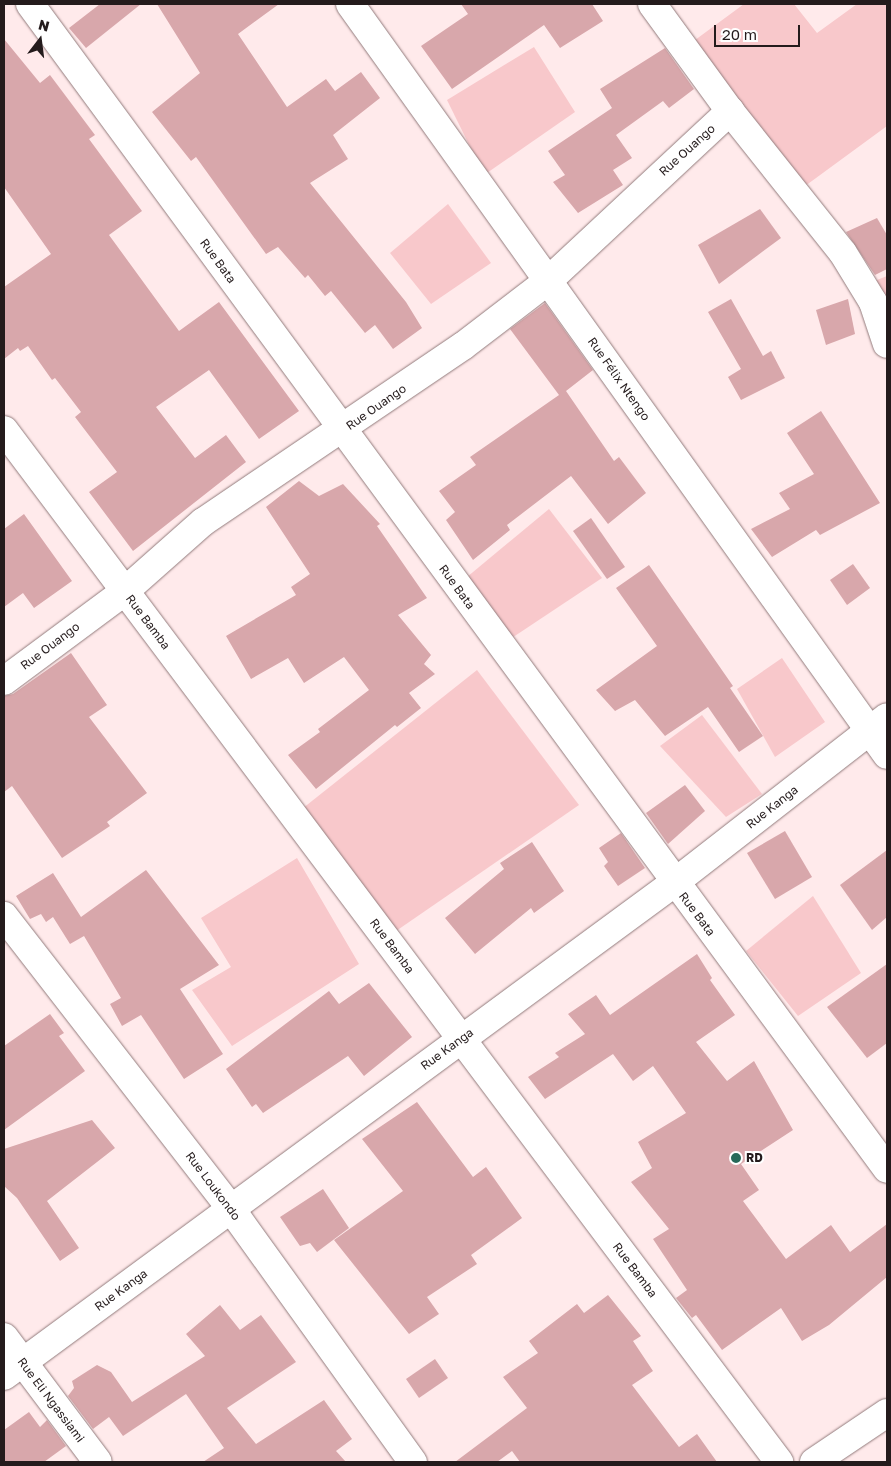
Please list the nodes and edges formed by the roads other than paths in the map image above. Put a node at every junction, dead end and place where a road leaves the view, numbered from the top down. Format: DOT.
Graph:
graph roads {
  1 [pos="30,4"];
  2 [pos="350,4"];
  3 [pos="652,4"];
  4 [pos="730,111"];
  5 [pos="549,280"];
  6 [pos="887,344"];
  7 [pos="4,430"];
  8 [pos="342,430"];
  9 [pos="125,591"];
  10 [pos="4,681"];
  11 [pos="879,724"];
  12 [pos="887,755"];
  13 [pos="674,883"];
  14 [pos="4,916"];
  15 [pos="461,1038"];
  16 [pos="887,1169"];
  17 [pos="231,1209"];
  18 [pos="4,1337"];
  19 [pos="13,1369"];
  20 [pos="887,1413"];
  21 [pos="98,1462"];
  22 [pos="414,1462"];
  23 [pos="779,1462"];
  24 [pos="814,1462"];
  1 -- 8 [label="street, Rue Bata"];
  2 -- 5 [label="street, Rue Félix Ntengo"];
  3 -- 4 [label="street"];
  4 -- 5 [label="street, Rue Ouango"];
  4 -- 6 [label="street"];
  5 -- 8 [label="street, Rue Ouango"];
  5 -- 11 [label="street, Rue Félix Ntengo"];
  7 -- 9 [label="street, Rue Bamba"];
  8 -- 9 [label="street, Rue Ouango"];
  8 -- 13 [label="street, Rue Bata"];
  9 -- 10 [label="street, Rue Ouango"];
  9 -- 15 [label="street, Rue Bamba"];
  11 -- 12 [label="street, Rue Félix Ntengo"];
  11 -- 13 [label="street, Rue Kanga"];
  13 -- 15 [label="street, Rue Kanga"];
  13 -- 16 [label="street, Rue Bata"];
  14 -- 17 [label="street, Rue Loukondo"];
  15 -- 17 [label="street, Rue Kanga"];
  15 -- 23 [label="street, Rue Bamba"];
  17 -- 19 [label="street, Rue Kanga"];
  17 -- 22 [label="street, Rue Loukondo"];
  18 -- 19 [label="street, Rue Eli Ngassiami"];
  19 -- 21 [label="street, Rue Eli Ngassiami"];
  20 -- 24 [label="street"];
}
